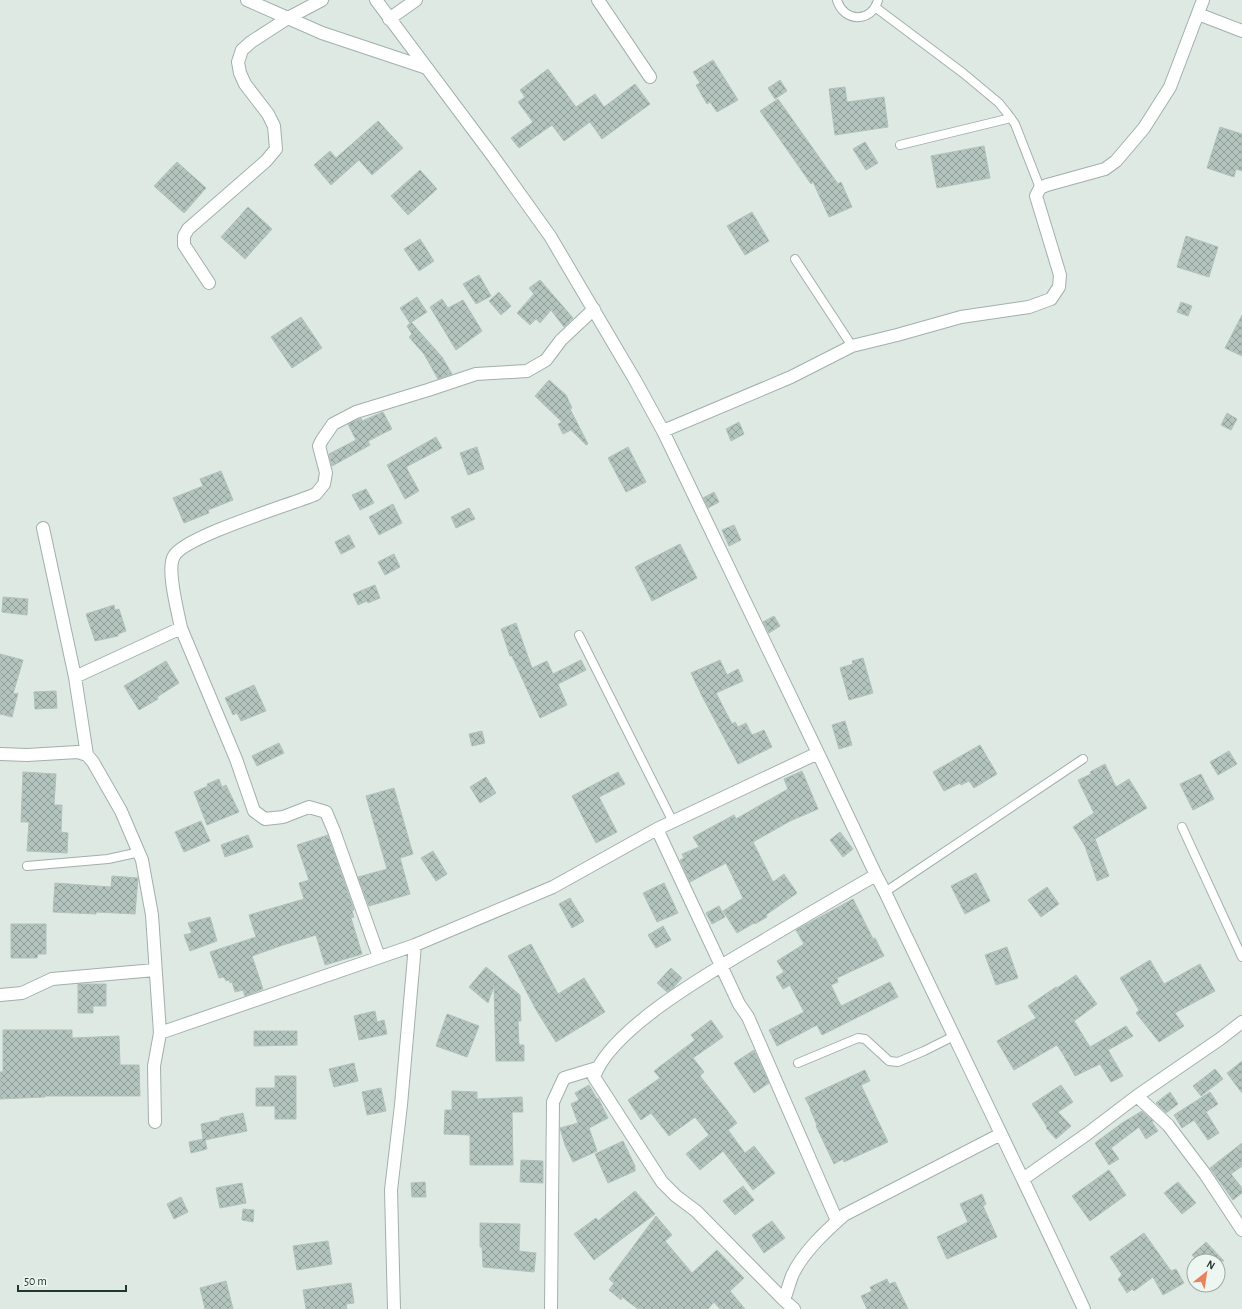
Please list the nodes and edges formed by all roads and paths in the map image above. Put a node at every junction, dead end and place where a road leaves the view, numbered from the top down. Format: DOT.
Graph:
graph roads {
  1 [pos="247,0"];
  2 [pos="322,0"];
  3 [pos="376,0"];
  4 [pos="416,0"];
  5 [pos="598,0"];
  6 [pos="838,0"];
  7 [pos="1202,0"];
  8 [pos="877,4"];
  9 [pos="1198,14"];
  10 [pos="288,18"];
  11 [pos="389,18"];
  12 [pos="1242,31"];
  13 [pos="427,68"];
  14 [pos="650,77"];
  15 [pos="1011,118"];
  16 [pos="900,145"];
  17 [pos="1040,188"];
  18 [pos="795,259"];
  19 [pos="208,283"];
  20 [pos="594,309"];
  21 [pos="852,346"];
  22 [pos="663,432"];
  23 [pos="43,528"];
  24 [pos="181,628"];
  25 [pos="579,635"];
  26 [pos="75,677"];
  27 [pos="818,752"];
  28 [pos="0,754"];
  29 [pos="86,755"];
  30 [pos="1082,759"];
  31 [pos="673,822"];
  32 [pos="1182,827"];
  33 [pos="657,829"];
  34 [pos="140,852"];
  35 [pos="27,866"];
  36 [pos="876,875"];
  37 [pos="885,892"];
  38 [pos="415,945"];
  39 [pos="379,957"];
  40 [pos="1242,957"];
  41 [pos="722,965"];
  42 [pos="155,970"];
  43 [pos="0,995"];
  44 [pos="1242,1022"];
  45 [pos="160,1033"];
  46 [pos="954,1036"];
  47 [pos="798,1063"];
  48 [pos="597,1068"];
  49 [pos="1137,1096"];
  50 [pos="155,1122"];
  51 [pos="1001,1134"];
  52 [pos="1023,1179"];
  53 [pos="837,1221"];
  54 [pos="1242,1230"];
  55 [pos="784,1300"];
  56 [pos="394,1309"];
  57 [pos="550,1309"];
  58 [pos="794,1309"];
  59 [pos="1084,1309"];
  1 -- 10 [label="street"];
  2 -- 10 [label="street"];
  3 -- 11 [label="street"];
  4 -- 11 [label="street"];
  5 -- 14 [label="street"];
  6 -- 8 [label="lane"];
  7 -- 9 [label="street"];
  8 -- 15 [label="lane"];
  9 -- 12 [label="street"];
  9 -- 17 [label="street"];
  10 -- 13 [label="street"];
  10 -- 19 [label="street"];
  11 -- 13 [label="street"];
  13 -- 20 [label="street"];
  15 -- 16 [label="lane"];
  15 -- 17 [label="lane"];
  17 -- 21 [label="street"];
  18 -- 21 [label="lane"];
  20 -- 22 [label="street"];
  20 -- 24 [label="street"];
  21 -- 22 [label="street"];
  22 -- 27 [label="street"];
  23 -- 26 [label="street"];
  24 -- 26 [label="street"];
  24 -- 39 [label="street"];
  25 -- 31 [label="lane"];
  26 -- 29 [label="street"];
  27 -- 31 [label="street"];
  27 -- 36 [label="street"];
  28 -- 29 [label="street"];
  29 -- 34 [label="street"];
  30 -- 37 [label="lane"];
  31 -- 33 [label="street"];
  32 -- 40 [label="lane"];
  33 -- 38 [label="street"];
  33 -- 41 [label="street"];
  34 -- 35 [label="lane"];
  34 -- 42 [label="street"];
  36 -- 37 [label="street"];
  36 -- 41 [label="street"];
  37 -- 46 [label="street"];
  38 -- 39 [label="street"];
  38 -- 56 [label="street"];
  39 -- 45 [label="street"];
  41 -- 48 [label="street"];
  41 -- 53 [label="street"];
  42 -- 43 [label="street"];
  42 -- 45 [label="street"];
  44 -- 49 [label="street"];
  45 -- 50 [label="street"];
  46 -- 47 [label="lane"];
  46 -- 51 [label="street"];
  48 -- 55 [label="street"];
  48 -- 57 [label="street"];
  49 -- 52 [label="street"];
  49 -- 54 [label="street"];
  51 -- 52 [label="street"];
  51 -- 53 [label="street"];
  52 -- 59 [label="street"];
  53 -- 55 [label="street"];
  55 -- 58 [label="street"];
}
